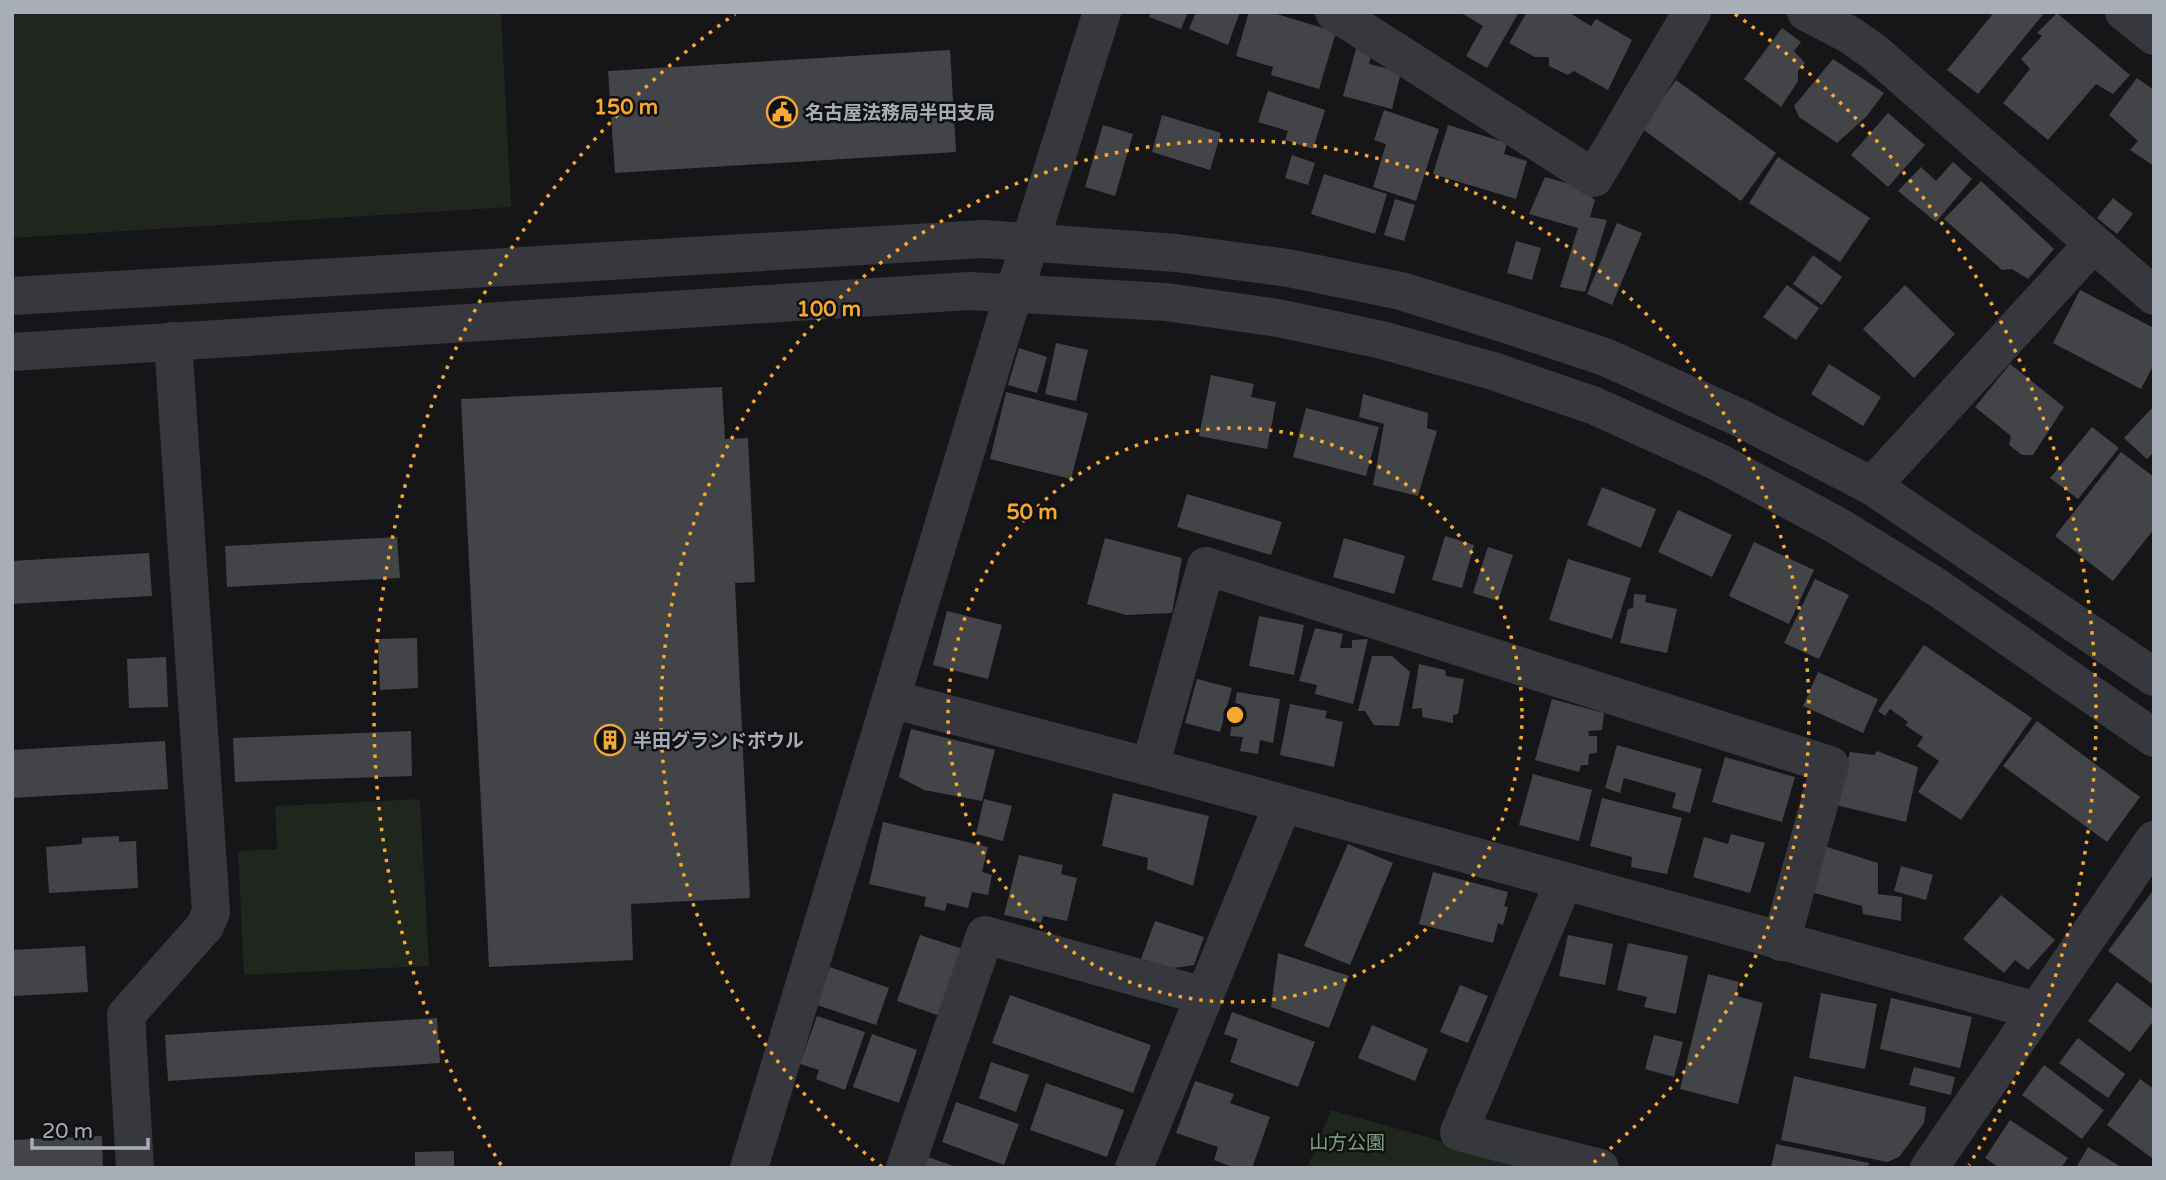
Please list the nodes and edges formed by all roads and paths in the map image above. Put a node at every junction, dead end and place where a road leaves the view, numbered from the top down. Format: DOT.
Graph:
graph roads {
  1 [pos="1102,12"];
  2 [pos="1334,12"];
  3 [pos="1692,12"];
  4 [pos="1806,12"];
  5 [pos="2124,12"];
  6 [pos="2154,36"];
  7 [pos="1032,242"];
  8 [pos="2092,245"];
  9 [pos="1014,292"];
  10 [pos="12,296"];
  11 [pos="2154,296"];
  12 [pos="173,341"];
  13 [pos="12,352"];
  14 [pos="1872,486"];
  15 [pos="2154,677"];
  16 [pos="891,699"];
  17 [pos="2154,738"];
  18 [pos="1150,767"];
  19 [pos="1283,804"];
  20 [pos="2154,840"];
  21 [pos="1564,881"];
  22 [pos="1781,942"];
  23 [pos="1204,996"];
  24 [pos="2037,1011"];
  25 [pos="135,1168"];
  26 [pos="749,1168"];
  27 [pos="905,1168"];
  28 [pos="1134,1168"];
  29 [pos="1600,1168"];
  30 [pos="1929,1168"];
  1 -- 7 [label="street"];
  2 -- 3 [label="street"];
  4 -- 8 [label="street"];
  5 -- 6 [label="street"];
  7 -- 9 [label="street"];
  7 -- 10 [label="street"];
  7 -- 14 [label="street"];
  8 -- 11 [label="street"];
  8 -- 14 [label="street"];
  9 -- 12 [label="street"];
  9 -- 16 [label="street"];
  9 -- 17 [label="street"];
  12 -- 13 [label="street"];
  12 -- 25 [label="street"];
  14 -- 15 [label="street"];
  16 -- 18 [label="street"];
  16 -- 26 [label="street"];
  18 -- 19 [label="street"];
  18 -- 22 [label="street"];
  19 -- 21 [label="street"];
  19 -- 23 [label="street"];
  20 -- 24 [label="street"];
  21 -- 22 [label="street"];
  21 -- 29 [label="street"];
  22 -- 24 [label="street"];
  23 -- 27 [label="street"];
  23 -- 28 [label="street"];
  24 -- 30 [label="street"];
}
